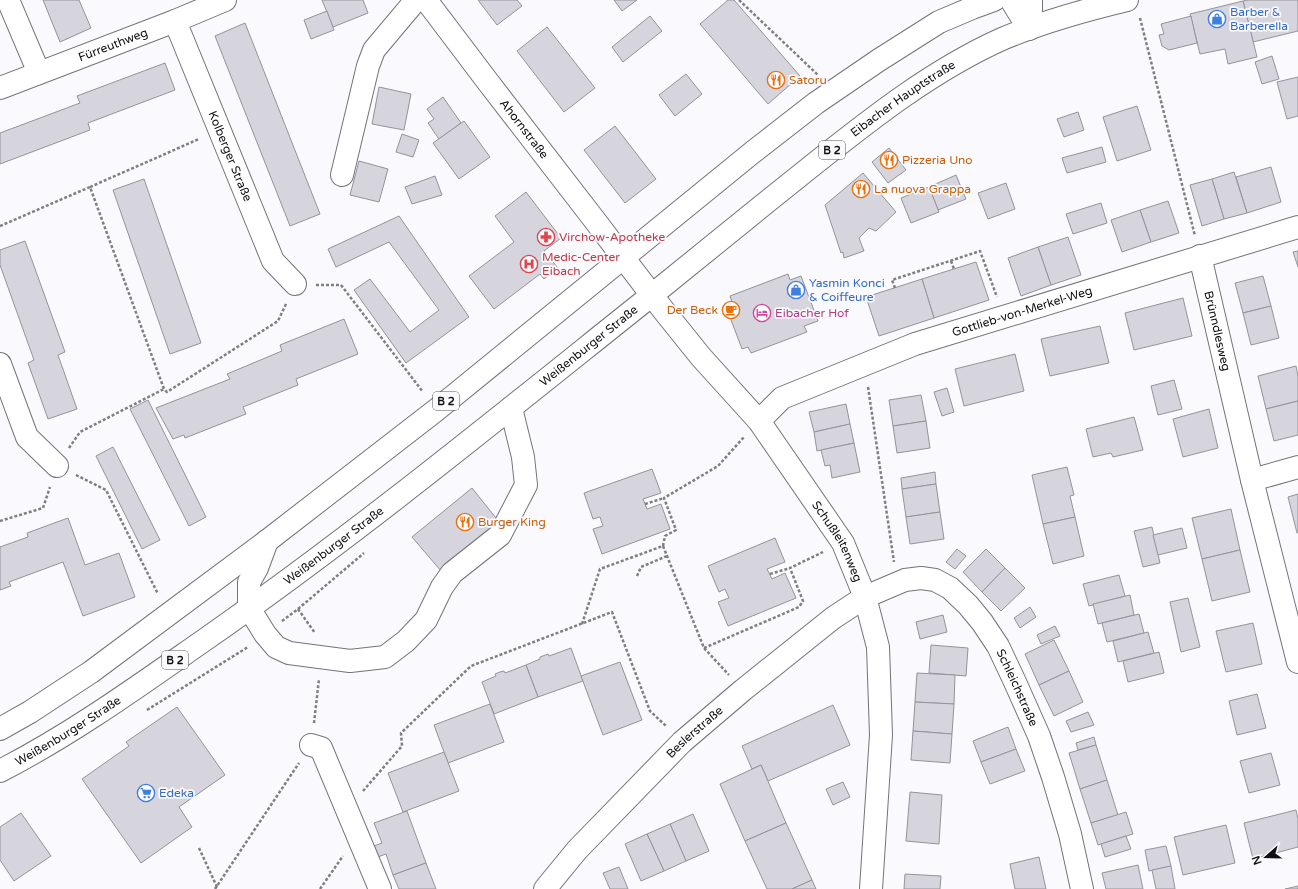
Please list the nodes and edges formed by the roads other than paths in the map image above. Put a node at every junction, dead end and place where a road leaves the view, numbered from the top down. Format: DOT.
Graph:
graph roads {
  1 [pos="8,0"];
  2 [pos="225,0"];
  3 [pos="416,0"];
  4 [pos="426,0"];
  5 [pos="950,0"];
  6 [pos="994,0"];
  7 [pos="1011,0"];
  8 [pos="1031,0"];
  9 [pos="1132,6"];
  10 [pos="175,22"];
  11 [pos="939,22"];
  12 [pos="1028,29"];
  13 [pos="40,72"];
  14 [pos="0,88"];
  15 [pos="342,174"];
  16 [pos="1298,227"];
  17 [pos="1200,256"];
  18 [pos="623,258"];
  19 [pos="295,284"];
  20 [pos="651,296"];
  21 [pos="0,364"];
  22 [pos="511,408"];
  23 [pos="759,421"];
  24 [pos="57,466"];
  25 [pos="1298,467"];
  26 [pos="1252,480"];
  27 [pos="267,541"];
  28 [pos="865,597"];
  29 [pos="249,608"];
  30 [pos="1298,662"];
  31 [pos="0,729"];
  32 [pos="311,745"];
  33 [pos="0,771"];
  34 [pos="380,889"];
  35 [pos="544,889"];
  36 [pos="871,889"];
  37 [pos="1082,889"];
  1 -- 13 [label="street"];
  2 -- 10 [label="street, Fürreuthweg"];
  3 -- 15 [label="street"];
  4 -- 18 [label="street, Ahornstraße"];
  5 -- 11 [label="street"];
  6 -- 11 [label="street, B 2"];
  7 -- 12 [label="street"];
  8 -- 12 [label="street"];
  9 -- 12 [label="street, Eibacher Hauptstraße / B 2"];
  10 -- 13 [label="street, Fürreuthweg"];
  10 -- 19 [label="street, Kolberger Straße"];
  11 -- 18 [label="street, B 2"];
  12 -- 20 [label="street, Eibacher Hauptstraße / B 2"];
  13 -- 14 [label="street, Fürreuthweg"];
  16 -- 17 [label="street, Gottlieb-von-Merkel-Weg"];
  17 -- 23 [label="street, Gottlieb-von-Merkel-Weg"];
  17 -- 26 [label="street, Brünndlesweg"];
  18 -- 20 [label="street, Schußleitenweg"];
  18 -- 27 [label="street, B 2"];
  20 -- 22 [label="street, Weißenburger Straße / B 2"];
  20 -- 23 [label="street, Schußleitenweg"];
  21 -- 24 [label="street"];
  22 -- 29 [label="street, Weißenburger Straße / B 2"];
  22 -- 29 [label="street"];
  23 -- 28 [label="street, Schußleitenweg"];
  25 -- 26 [label="street"];
  26 -- 30 [label="street, Brünndlesweg"];
  27 -- 29 [label="street"];
  27 -- 31 [label="street, B 2"];
  28 -- 35 [label="street, Beslerstraße"];
  28 -- 36 [label="street, Schußleitenweg"];
  28 -- 37 [label="street, Schleichstraße"];
  29 -- 33 [label="street, Weißenburger Straße / B 2"];
  32 -- 34 [label="street"];
}
